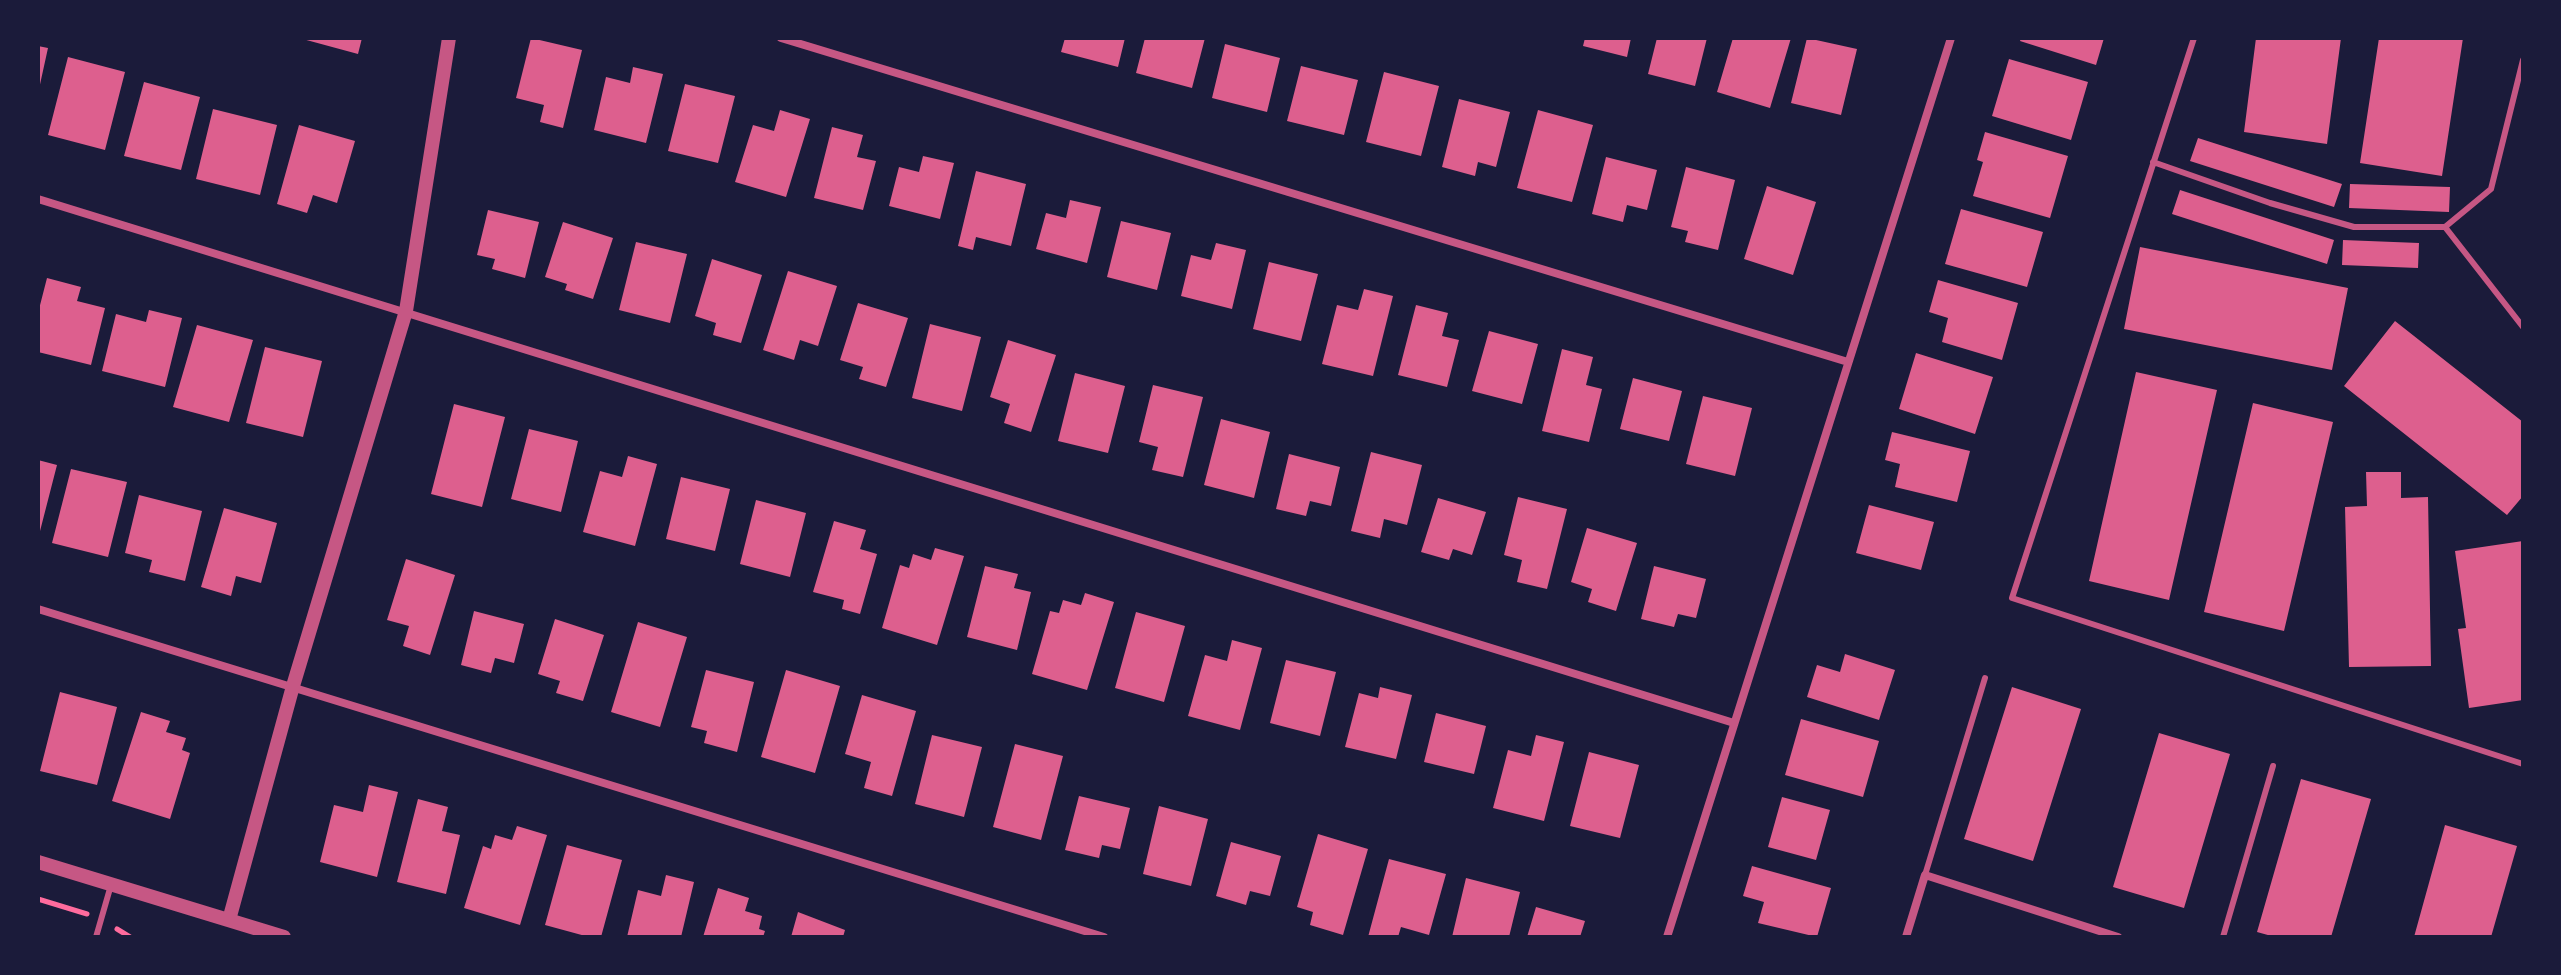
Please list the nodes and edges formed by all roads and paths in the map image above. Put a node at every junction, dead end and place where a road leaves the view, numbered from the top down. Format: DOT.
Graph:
graph roads {
  1 [pos="449,38"];
  2 [pos="781,38"];
  3 [pos="1951,38"];
  4 [pos="2194,38"];
  5 [pos="2523,60"];
  6 [pos="2153,162"];
  7 [pos="38,199"];
  8 [pos="2445,227"];
  9 [pos="406,311"];
  10 [pos="2523,327"];
  11 [pos="1848,362"];
  12 [pos="38,609"];
  13 [pos="1985,678"];
  14 [pos="293,686"];
  15 [pos="1734,723"];
  16 [pos="2523,764"];
  17 [pos="2273,766"];
  18 [pos="38,862"];
  19 [pos="1925,875"];
  20 [pos="111,885"];
  21 [pos="229,920"];
  22 [pos="96,937"];
  23 [pos="284,937"];
  24 [pos="1104,937"];
  25 [pos="1667,937"];
  26 [pos="1906,937"];
  27 [pos="2118,937"];
  28 [pos="2223,937"];
  1 -- 9 [label="street"];
  2 -- 11 [label="street"];
  3 -- 11 [label="street"];
  4 -- 6 [label="lane"];
  5 -- 8 [label="lane"];
  6 -- 8 [label="lane"];
  6 -- 16 [label="lane"];
  7 -- 9 [label="street"];
  8 -- 10 [label="lane"];
  9 -- 14 [label="street"];
  9 -- 15 [label="street"];
  11 -- 15 [label="street"];
  12 -- 14 [label="street"];
  13 -- 19 [label="lane"];
  14 -- 21 [label="street"];
  14 -- 24 [label="street"];
  15 -- 25 [label="street"];
  17 -- 28 [label="lane"];
  18 -- 20 [label="street"];
  19 -- 26 [label="street"];
  19 -- 27 [label="street"];
  20 -- 21 [label="street"];
  20 -- 22 [label="lane"];
  21 -- 23 [label="street"];
}
